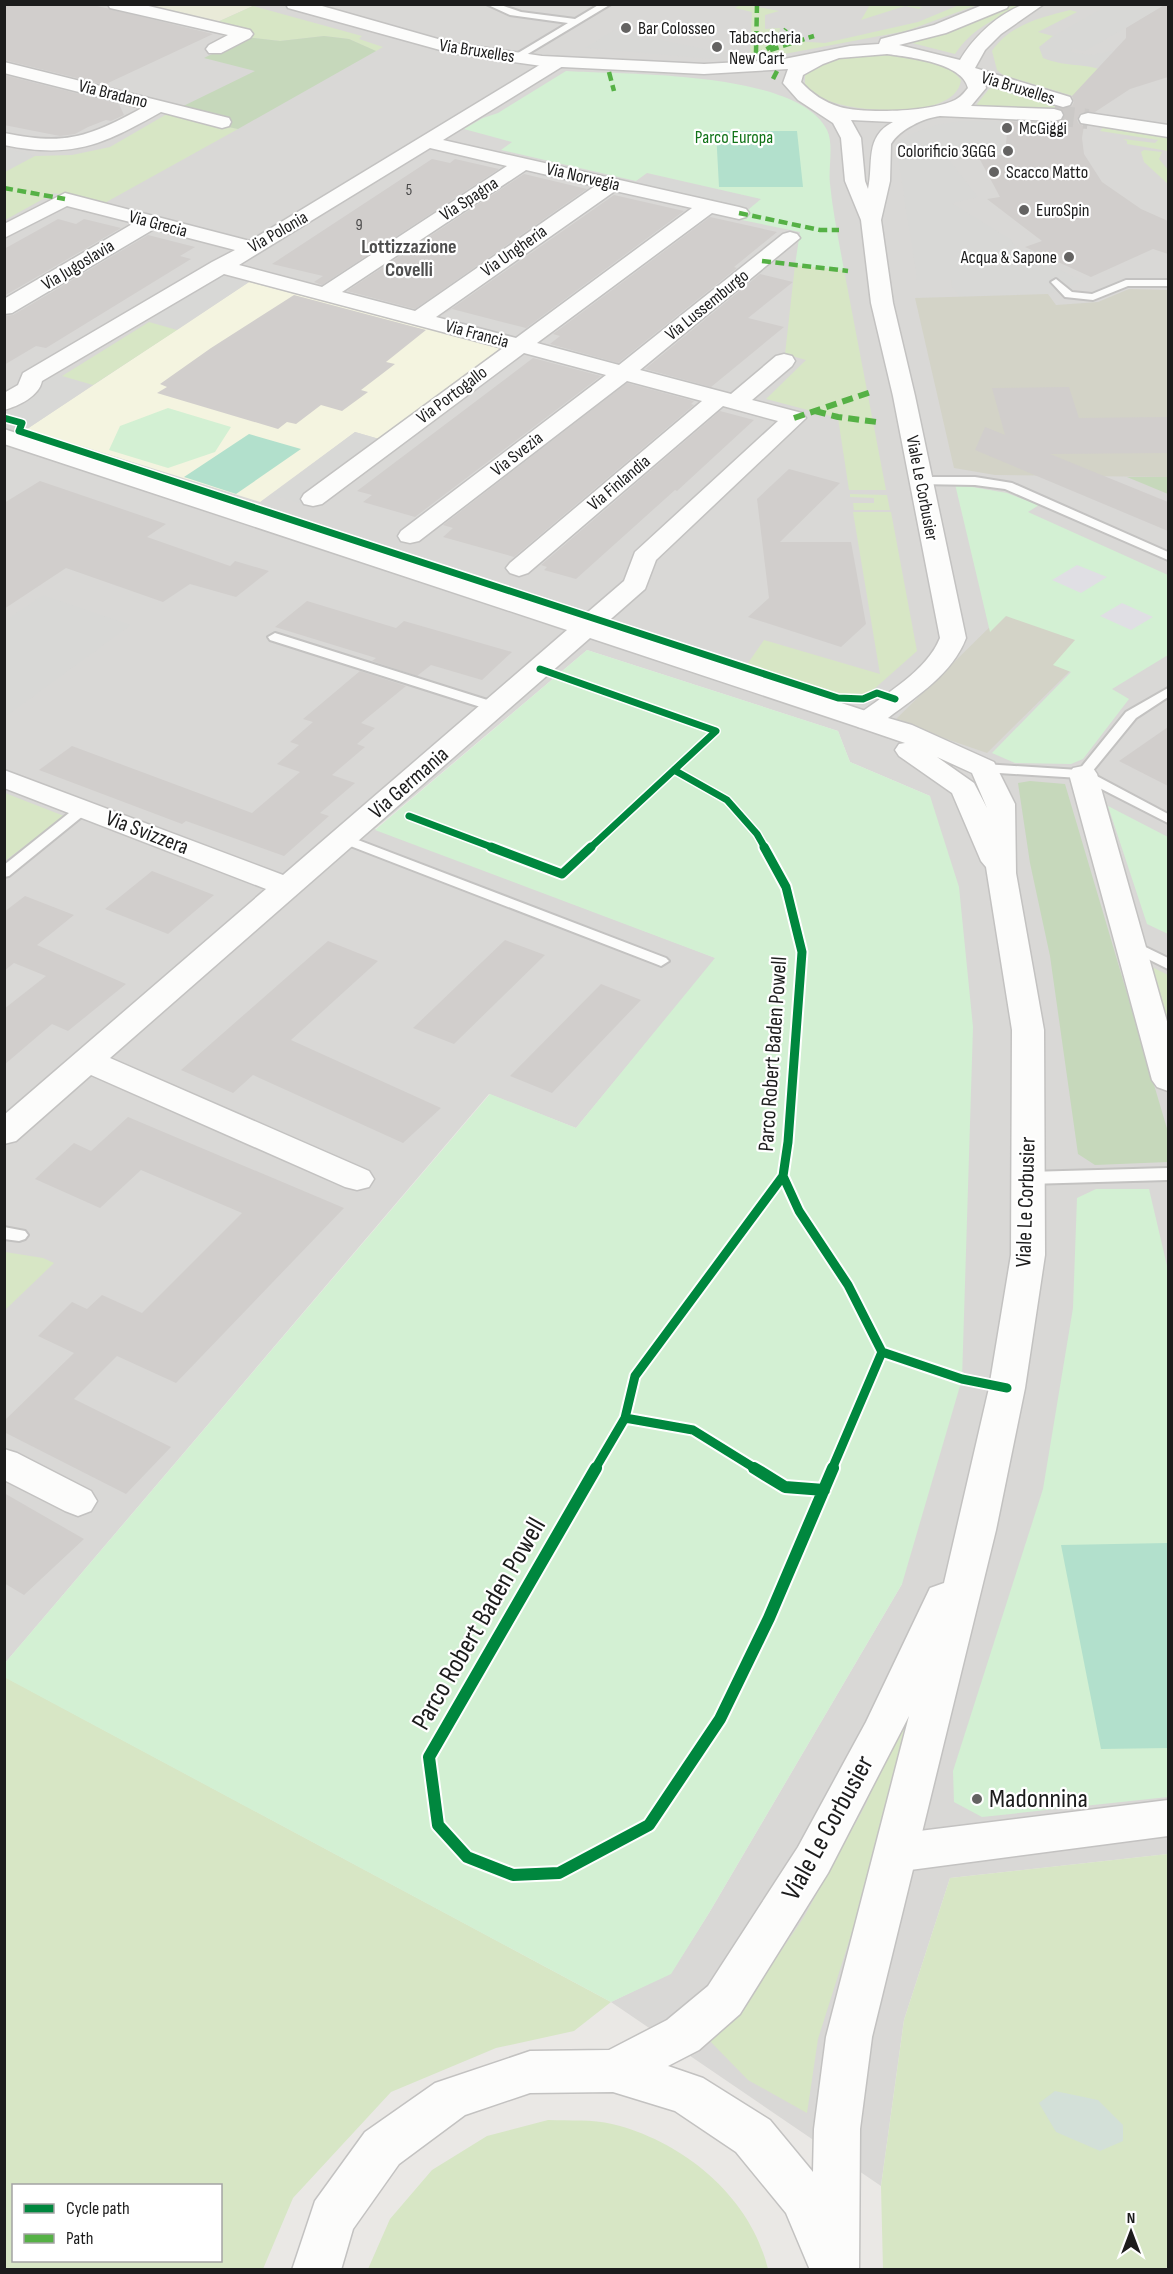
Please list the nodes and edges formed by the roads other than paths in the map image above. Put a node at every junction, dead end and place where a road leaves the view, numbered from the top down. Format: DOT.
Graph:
graph roads {
  1 [pos="116,4"];
  2 [pos="294,4"];
  3 [pos="490,4"];
  4 [pos="607,4"];
  5 [pos="1001,4"];
  6 [pos="1036,4"];
  7 [pos="576,22"];
  8 [pos="215,49"];
  9 [pos="860,50"];
  10 [pos="516,58"];
  11 [pos="813,59"];
  12 [pos="557,62"];
  13 [pos="4,66"];
  14 [pos="666,68"];
  15 [pos="968,71"];
  16 [pos="801,95"];
  17 [pos="819,105"];
  18 [pos="159,106"];
  19 [pos="931,112"];
  20 [pos="1168,120"];
  21 [pos="222,122"];
  22 [pos="1168,131"];
  23 [pos="4,139"];
  24 [pos="427,142"];
  25 [pos="524,164"];
  26 [pos="611,184"];
  27 [pos="708,206"];
  28 [pos="739,213"];
  29 [pos="871,220"];
  30 [pos="151,222"];
  31 [pos="6,230"];
  32 [pos="790,238"];
  33 [pos="251,248"];
  34 [pos="219,266"];
  35 [pos="1056,282"];
  36 [pos="1168,284"];
  37 [pos="325,294"];
  38 [pos="4,308"];
  39 [pos="418,319"];
  40 [pos="519,345"];
  41 [pos="784,361"];
  42 [pos="622,373"];
  43 [pos="727,400"];
  44 [pos="4,403"];
  45 [pos="794,418"];
  46 [pos="4,436"];
  47 [pos="921,482"];
  48 [pos="313,499"];
  49 [pos="410,536"];
  50 [pos="1168,556"];
  51 [pos="519,568"];
  52 [pos="587,628"];
  53 [pos="275,637"];
  54 [pos="1168,692"];
  55 [pos="495,707"];
  56 [pos="868,721"];
  57 [pos="984,768"];
  58 [pos="1083,774"];
  59 [pos="4,778"];
  60 [pos="84,808"];
  61 [pos="1168,819"];
  62 [pos="345,839"];
  63 [pos="4,873"];
  64 [pos="1001,873"];
  65 [pos="289,888"];
  66 [pos="1131,945"];
  67 [pos="661,961"];
  68 [pos="1168,964"];
  69 [pos="88,1061"];
  70 [pos="1168,1080"];
  71 [pos="4,1133"];
  72 [pos="1168,1173"];
  73 [pos="1028,1178"];
  74 [pos="357,1179"];
  75 [pos="4,1463"];
  76 [pos="78,1501"];
  77 [pos="977,1530"];
  78 [pos="1168,1818"];
  79 [pos="895,1853"];
  80 [pos="613,2070"];
  81 [pos="316,2270"];
  82 [pos="834,2270"];
  1 -- 8 [label="street"];
  2 -- 10 [label="street, Via Bruxelles"];
  3 -- 7 [label="lane"];
  4 -- 7 [label="lane"];
  5 -- 9 [label="street"];
  6 -- 15 [label="street"];
  7 -- 10 [label="lane"];
  9 -- 11 [label="street, Via Bruxelles"];
  9 -- 15 [label="street, Via Bruxelles"];
  10 -- 12 [label="street, Via Bruxelles"];
  11 -- 14 [label="street, Via Bruxelles"];
  11 -- 16 [label="street"];
  12 -- 14 [label="street, Via Bruxelles"];
  12 -- 24 [label="street, Via Polonia"];
  13 -- 18 [label="street, Via Bradano"];
  14 -- 16 [label="street, Via Bruxelles"];
  15 -- 19 [label="street"];
  15 -- 19 [label="street, Via Bruxelles"];
  16 -- 17 [label="street, Via Bruxelles"];
  17 -- 19 [label="street"];
  17 -- 29 [label="street, Viale Le Corbusier"];
  18 -- 21 [label="street, Via Bradano"];
  18 -- 23 [label="street"];
  19 -- 29 [label="street, Viale Le Corbusier"];
  20 -- 22 [label="street"];
  24 -- 25 [label="street, Via Norvegia"];
  24 -- 33 [label="street, Via Polonia"];
  25 -- 26 [label="street, Via Norvegia"];
  25 -- 37 [label="street, Via Spagna"];
  26 -- 27 [label="street, Via Norvegia"];
  26 -- 39 [label="street, Via Ungheria"];
  27 -- 28 [label="street, Via Norvegia"];
  27 -- 40 [label="street, Via Portogallo"];
  29 -- 47 [label="street, Viale Le Corbusier"];
  30 -- 31 [label="street, Via Grecia"];
  30 -- 33 [label="street, Via Grecia"];
  30 -- 38 [label="street, Via Jugoslavia"];
  32 -- 42 [label="street, Via Lussemburgo"];
  33 -- 34 [label="street, Via Polonia"];
  34 -- 37 [label="street, Via Francia"];
  34 -- 44 [label="street, Via Polonia"];
  35 -- 36 [label="lane"];
  37 -- 39 [label="street, Via Francia"];
  39 -- 40 [label="street, Via Francia"];
  40 -- 42 [label="street, Via Francia"];
  40 -- 48 [label="street, Via Portogallo"];
  41 -- 43 [label="street"];
  42 -- 43 [label="street, Via Francia"];
  42 -- 49 [label="street, Via Svezia"];
  43 -- 45 [label="street, Via Francia"];
  43 -- 51 [label="street, Via Finlandia"];
  45 -- 52 [label="street, Via Germania"];
  46 -- 52 [label="street"];
  47 -- 50 [label="lane"];
  47 -- 56 [label="street, Viale Le Corbusier"];
  52 -- 55 [label="street, Via Germania"];
  52 -- 56 [label="street"];
  53 -- 55 [label="lane"];
  54 -- 58 [label="lane"];
  55 -- 62 [label="street, Via Germania"];
  56 -- 57 [label="street"];
  56 -- 64 [label="street, Viale Le Corbusier"];
  57 -- 58 [label="lane"];
  57 -- 64 [label="street, Viale Le Corbusier"];
  58 -- 61 [label="lane"];
  58 -- 66 [label="street"];
  59 -- 60 [label="street, Via Svizzera"];
  60 -- 63 [label="lane"];
  60 -- 65 [label="street, Via Svizzera"];
  62 -- 65 [label="street, Via Germania"];
  62 -- 67 [label="lane"];
  64 -- 73 [label="street, Viale Le Corbusier"];
  65 -- 69 [label="street, Via Germania"];
  66 -- 68 [label="lane"];
  66 -- 70 [label="street"];
  69 -- 71 [label="street, Via Germania"];
  69 -- 74 [label="street"];
  72 -- 73 [label="lane"];
  73 -- 77 [label="street, Viale Le Corbusier"];
  75 -- 76 [label="street"];
  77 -- 79 [label="street, Viale Le Corbusier"];
  77 -- 80 [label="street, Viale Le Corbusier"];
  78 -- 79 [label="street"];
  79 -- 82 [label="street, Viale Le Corbusier"];
  80 -- 81 [label="street, Viale Le Corbusier"];
  80 -- 82 [label="street, Viale Le Corbusier"];
}
